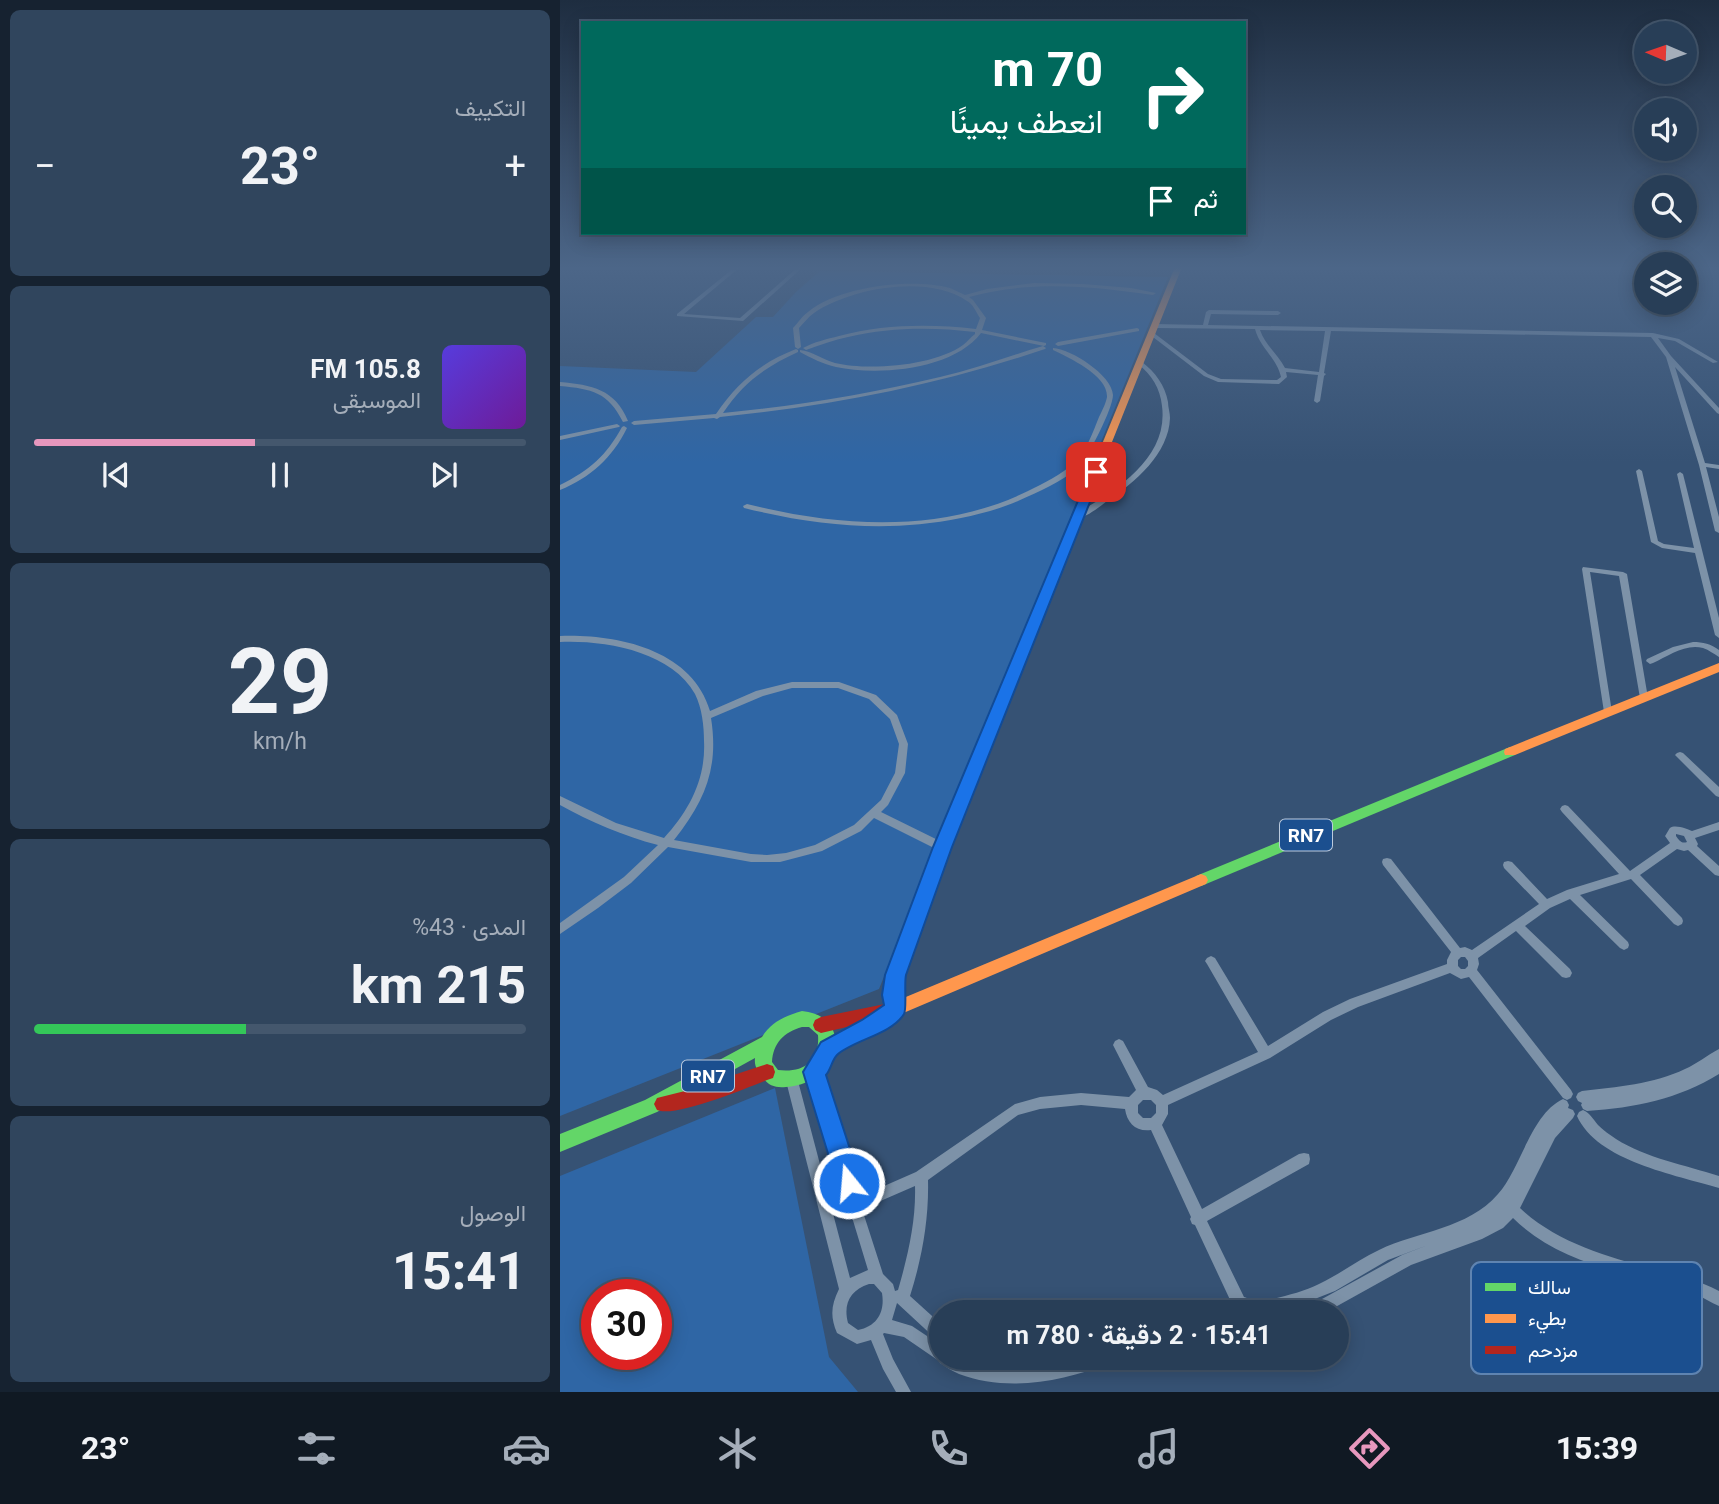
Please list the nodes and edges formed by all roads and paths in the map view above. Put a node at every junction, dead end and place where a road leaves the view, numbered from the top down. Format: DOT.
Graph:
graph roads {
  1 [pos="796,332"];
  2 [pos="868,332"];
  3 [pos="979,332"];
  4 [pos="984,332"];
  5 [pos="1127,332"];
  6 [pos="1152,332"];
  7 [pos="1155,332"];
  8 [pos="1258,332"];
  9 [pos="1328,332"];
  10 [pos="1489,332"];
  11 [pos="1654,335"];
  12 [pos="1043,346"];
  13 [pos="1056,346"];
  14 [pos="801,349"];
  15 [pos="1669,357"];
  16 [pos="1715,362"];
  17 [pos="1140,363"];
  18 [pos="1284,370"];
  19 [pos="1323,374"];
  20 [pos="560,384"];
  21 [pos="1700,391"];
  22 [pos="1678,392"];
  23 [pos="1317,401"];
  24 [pos="1719,412"];
  25 [pos="717,417"];
  26 [pos="622,425"];
  27 [pos="560,438"];
  28 [pos="1702,465"];
  29 [pos="1719,467"];
  30 [pos="1639,471"];
  31 [pos="1680,474"];
  32 [pos="560,488"];
  33 [pos="747,506"];
  34 [pos="1077,517"];
  35 [pos="1719,531"];
  36 [pos="1698,551"];
  37 [pos="1719,635"];
  38 [pos="560,639"];
  39 [pos="1719,654"];
  40 [pos="1650,661"];
  41 [pos="1719,667"];
  42 [pos="1644,698"];
  43 [pos="1608,712"];
  44 [pos="708,716"];
  45 [pos="1680,755"];
  46 [pos="1719,793"];
  47 [pos="560,800"];
  48 [pos="1565,809"];
  49 [pos="875,814"];
  50 [pos="1719,826"];
  51 [pos="1691,841"];
  52 [pos="664,845"];
  53 [pos="943,847"];
  54 [pos="1387,862"];
  55 [pos="1508,865"];
  56 [pos="1719,872"];
  57 [pos="1630,875"];
  58 [pos="1571,893"];
  59 [pos="1546,905"];
  60 [pos="1678,921"];
  61 [pos="1517,925"];
  62 [pos="560,929"];
  63 [pos="1624,945"];
  64 [pos="1458,953"];
  65 [pos="1471,957"];
  66 [pos="1210,961"];
  67 [pos="1453,967"];
  68 [pos="1472,972"];
  69 [pos="1566,973"];
  70 [pos="895,1009"];
  71 [pos="821,1025"];
  72 [pos="765,1044"];
  73 [pos="1119,1045"];
  74 [pos="828,1049"];
  75 [pos="1266,1054"];
  76 [pos="1719,1065"];
  77 [pos="767,1072"];
  78 [pos="814,1072"];
  79 [pos="792,1081"];
  80 [pos="1144,1093"];
  81 [pos="1161,1102"];
  82 [pos="1132,1103"];
  83 [pos="1575,1105"];
  84 [pos="651,1106"];
  85 [pos="1154,1123"];
  86 [pos="560,1143"];
  87 [pos="1304,1159"];
  88 [pos="921,1177"];
  89 [pos="1719,1182"];
  90 [pos="856,1205"];
  91 [pos="1507,1205"];
  92 [pos="1197,1219"];
  93 [pos="1614,1262"];
  94 [pos="877,1278"];
  95 [pos="888,1289"];
  96 [pos="846,1290"];
  97 [pos="1702,1290"];
  98 [pos="902,1298"];
  99 [pos="1719,1299"];
  100 [pos="1233,1300"];
  101 [pos="1294,1300"];
  102 [pos="1334,1300"];
  103 [pos="929,1323"];
  104 [pos="879,1328"];
  105 [pos="929,1347"];
  106 [pos="968,1370"];
  107 [pos="1064,1370"];
  108 [pos="904,1392"];
  1 -- 14 [label="street"];
  2 -- 14 [label="street"];
  3 -- 14 [label="street"];
  4 -- 12 [label="street"];
  5 -- 13 [label="street"];
  6 -- 17 [label="street"];
  7 -- 18 [label="street"];
  8 -- 18 [label="street"];
  9 -- 19 [label="street"];
  10 -- 11 [label="street"];
  11 -- 15 [label="street"];
  11 -- 16 [label="street"];
  12 -- 13 [label="street"];
  12 -- 25 [label="street"];
  13 -- 33 [label="street"];
  14 -- 25 [label="street"];
  15 -- 21 [label="street"];
  15 -- 22 [label="street"];
  17 -- 34 [label="street"];
  17 -- 34 [label="street"];
  18 -- 19 [label="street"];
  19 -- 23 [label="street"];
  20 -- 26 [label="street"];
  21 -- 22 [label="street"];
  21 -- 24 [label="street"];
  22 -- 28 [label="street"];
  25 -- 26 [label="street"];
  26 -- 27 [label="street"];
  26 -- 32 [label="street"];
  28 -- 29 [label="street"];
  28 -- 35 [label="street"];
  30 -- 36 [label="street"];
  31 -- 36 [label="street"];
  34 -- 53 [label="street"];
  36 -- 37 [label="street"];
  38 -- 44 [label="street"];
  39 -- 40 [label="street"];
  41 -- 42 [label="street, RN7"];
  42 -- 43 [label="street, RN7"];
  42 -- 43 [label="street"];
  43 -- 70 [label="street, RN7"];
  44 -- 49 [label="street"];
  44 -- 52 [label="street"];
  45 -- 46 [label="street"];
  47 -- 52 [label="street"];
  48 -- 57 [label="street"];
  49 -- 52 [label="street"];
  49 -- 53 [label="street"];
  50 -- 51 [label="street"];
  51 -- 56 [label="street"];
  51 -- 57 [label="street"];
  52 -- 62 [label="street"];
  53 -- 70 [label="street"];
  54 -- 64 [label="street"];
  55 -- 59 [label="street"];
  57 -- 58 [label="street"];
  57 -- 60 [label="street"];
  58 -- 59 [label="street"];
  58 -- 63 [label="street"];
  59 -- 61 [label="street"];
  61 -- 65 [label="street"];
  61 -- 69 [label="street"];
  64 -- 65 [label="street"];
  64 -- 67 [label="street"];
  65 -- 68 [label="street"];
  66 -- 75 [label="street"];
  67 -- 68 [label="street"];
  67 -- 75 [label="street"];
  68 -- 83 [label="street"];
  70 -- 71 [label="street, RN7"];
  70 -- 74 [label="street, RN7"];
  71 -- 72 [label="street, RN7"];
  71 -- 74 [label="street"];
  72 -- 77 [label="street, RN7"];
  72 -- 84 [label="street, RN7"];
  73 -- 80 [label="street"];
  74 -- 78 [label="street"];
  75 -- 81 [label="street"];
  76 -- 83 [label="street"];
  77 -- 79 [label="street"];
  77 -- 84 [label="street, RN7"];
  78 -- 79 [label="street"];
  78 -- 90 [label="street"];
  79 -- 96 [label="street"];
  80 -- 81 [label="street"];
  80 -- 82 [label="street"];
  81 -- 85 [label="street"];
  82 -- 85 [label="street"];
  82 -- 88 [label="street"];
  83 -- 89 [label="street"];
  83 -- 91 [label="street"];
  84 -- 86 [label="street, RN7"];
  85 -- 92 [label="street"];
  87 -- 92 [label="street"];
  88 -- 90 [label="street"];
  88 -- 98 [label="street"];
  90 -- 94 [label="street"];
  91 -- 93 [label="street"];
  91 -- 101 [label="street"];
  91 -- 102 [label="street"];
  92 -- 100 [label="street"];
  94 -- 95 [label="street"];
  94 -- 96 [label="street"];
  95 -- 98 [label="street"];
  95 -- 104 [label="street"];
  96 -- 104 [label="street"];
  97 -- 99 [label="street"];
  98 -- 103 [label="street"];
  104 -- 105 [label="street"];
  104 -- 108 [label="street"];
  106 -- 107 [label="street"];
}
